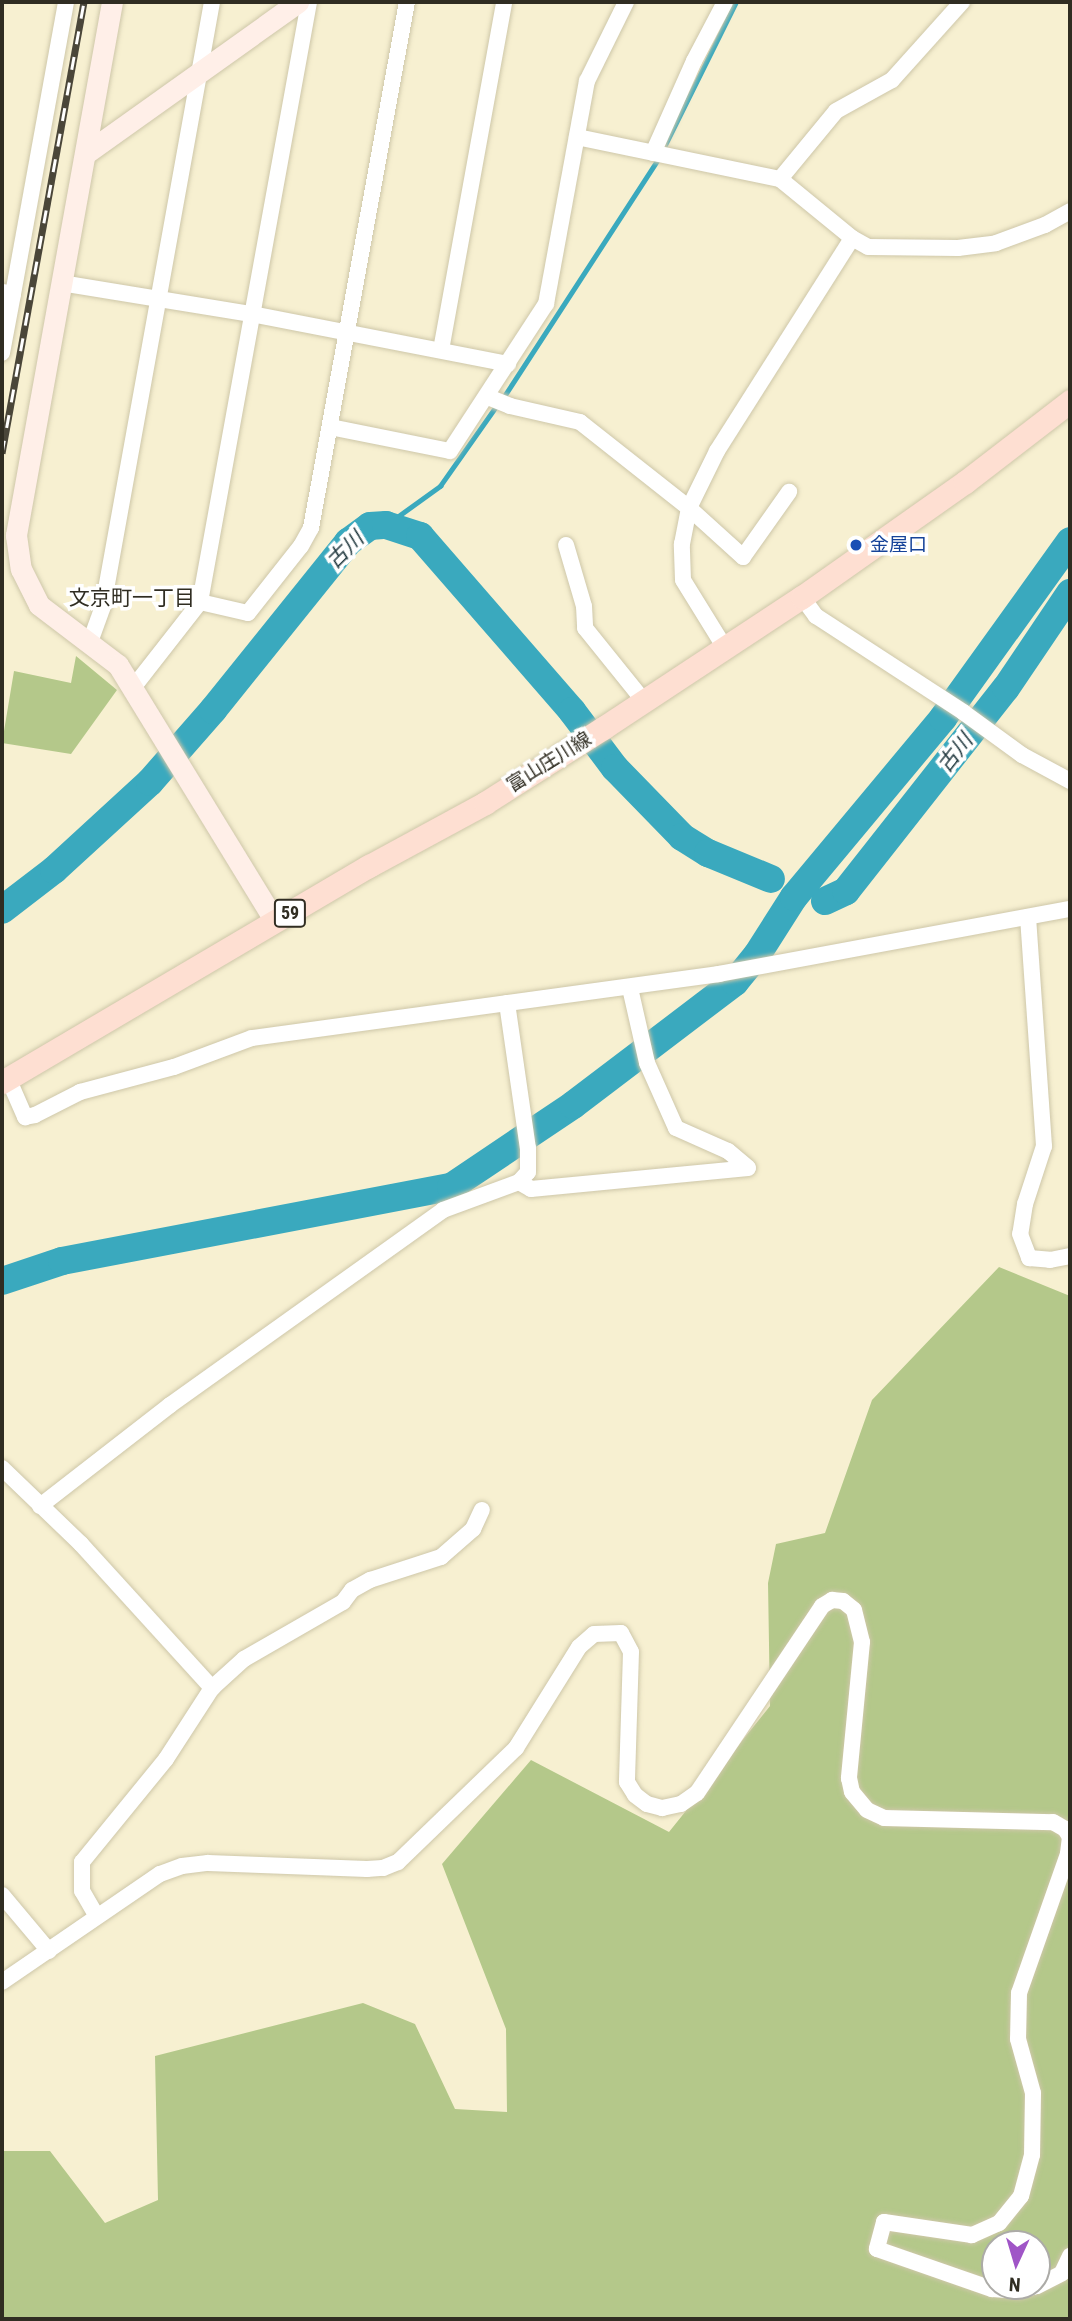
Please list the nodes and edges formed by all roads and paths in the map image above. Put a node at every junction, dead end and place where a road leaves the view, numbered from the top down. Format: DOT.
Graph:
graph roads {
  1 [pos="66,2"];
  2 [pos="112,2"];
  3 [pos="212,2"];
  4 [pos="298,2"];
  5 [pos="309,2"];
  6 [pos="407,2"];
  7 [pos="504,2"];
  8 [pos="626,2"];
  9 [pos="725,2"];
  10 [pos="962,2"];
  11 [pos="199,74"];
  12 [pos="577,137"];
  13 [pos="653,153"];
  14 [pos="85,154"];
  15 [pos="779,179"];
  16 [pos="1070,211"];
  17 [pos="852,238"];
  18 [pos="61,283"];
  19 [pos="7,293"];
  20 [pos="158,299"];
  21 [pos="251,314"];
  22 [pos="346,333"];
  23 [pos="441,350"];
  24 [pos="2,353"];
  25 [pos="508,364"];
  26 [pos="488,397"];
  27 [pos="1070,401"];
  28 [pos="330,427"];
  29 [pos="789,492"];
  30 [pos="689,508"];
  31 [pos="566,545"];
  32 [pos="802,597"];
  33 [pos="200,603"];
  34 [pos="90,642"];
  35 [pos="725,648"];
  36 [pos="132,689"];
  37 [pos="644,701"];
  38 [pos="1070,781"];
  39 [pos="1070,909"];
  40 [pos="1028,917"];
  41 [pos="275,921"];
  42 [pos="630,988"];
  43 [pos="507,1003"];
  44 [pos="5,1080"];
  45 [pos="519,1182"];
  46 [pos="1070,1256"];
  47 [pos="2,1468"];
  48 [pos="40,1506"];
  49 [pos="482,1510"];
  50 [pos="212,1688"];
  51 [pos="2,1895"];
  52 [pos="96,1915"];
  53 [pos="49,1951"];
  54 [pos="2,1982"];
  55 [pos="983,2230"];
  56 [pos="981,2231"];
  57 [pos="1070,2256"];
  58 [pos="1051,2278"];
  59 [pos="981,2285"];
  1 -- 19 [label="street"];
  2 -- 14 [label="street"];
  3 -- 11 [label="street"];
  4 -- 11 [label="street"];
  5 -- 21 [label="street"];
  6 -- 22 [label="street"];
  7 -- 23 [label="street"];
  8 -- 12 [label="street"];
  9 -- 13 [label="street"];
  10 -- 15 [label="street"];
  11 -- 14 [label="street"];
  11 -- 20 [label="street"];
  12 -- 13 [label="street"];
  12 -- 25 [label="street"];
  13 -- 15 [label="street"];
  14 -- 18 [label="street"];
  15 -- 17 [label="street"];
  16 -- 17 [label="street"];
  17 -- 30 [label="street"];
  18 -- 20 [label="street"];
  18 -- 34 [label="street"];
  19 -- 24 [label="street"];
  20 -- 21 [label="street"];
  20 -- 34 [label="street"];
  21 -- 22 [label="street"];
  21 -- 33 [label="street"];
  22 -- 23 [label="street"];
  22 -- 28 [label="street"];
  23 -- 25 [label="street"];
  25 -- 26 [label="street"];
  26 -- 28 [label="street"];
  26 -- 30 [label="street"];
  27 -- 32 [label="main road, 富山庄川線 / 59"];
  28 -- 33 [label="street"];
  29 -- 30 [label="street"];
  30 -- 35 [label="street"];
  31 -- 37 [label="street"];
  32 -- 35 [label="main road, 富山庄川線 / 59"];
  32 -- 38 [label="street"];
  33 -- 36 [label="street"];
  34 -- 36 [label="street"];
  35 -- 37 [label="main road, 富山庄川線 / 59"];
  36 -- 41 [label="street"];
  37 -- 41 [label="main road, 富山庄川線 / 59"];
  39 -- 40 [label="street"];
  40 -- 42 [label="street"];
  40 -- 46 [label="street"];
  41 -- 44 [label="main road, 富山庄川線 / 59"];
  42 -- 43 [label="street"];
  42 -- 45 [label="street"];
  43 -- 44 [label="street"];
  43 -- 45 [label="street"];
  45 -- 48 [label="street"];
  47 -- 48 [label="street"];
  48 -- 50 [label="street"];
  49 -- 50 [label="street"];
  50 -- 52 [label="street"];
  51 -- 53 [label="street"];
  52 -- 53 [label="street"];
  52 -- 55 [label="street"];
  53 -- 54 [label="street"];
  56 -- 59 [label="street"];
  57 -- 58 [label="street"];
}
